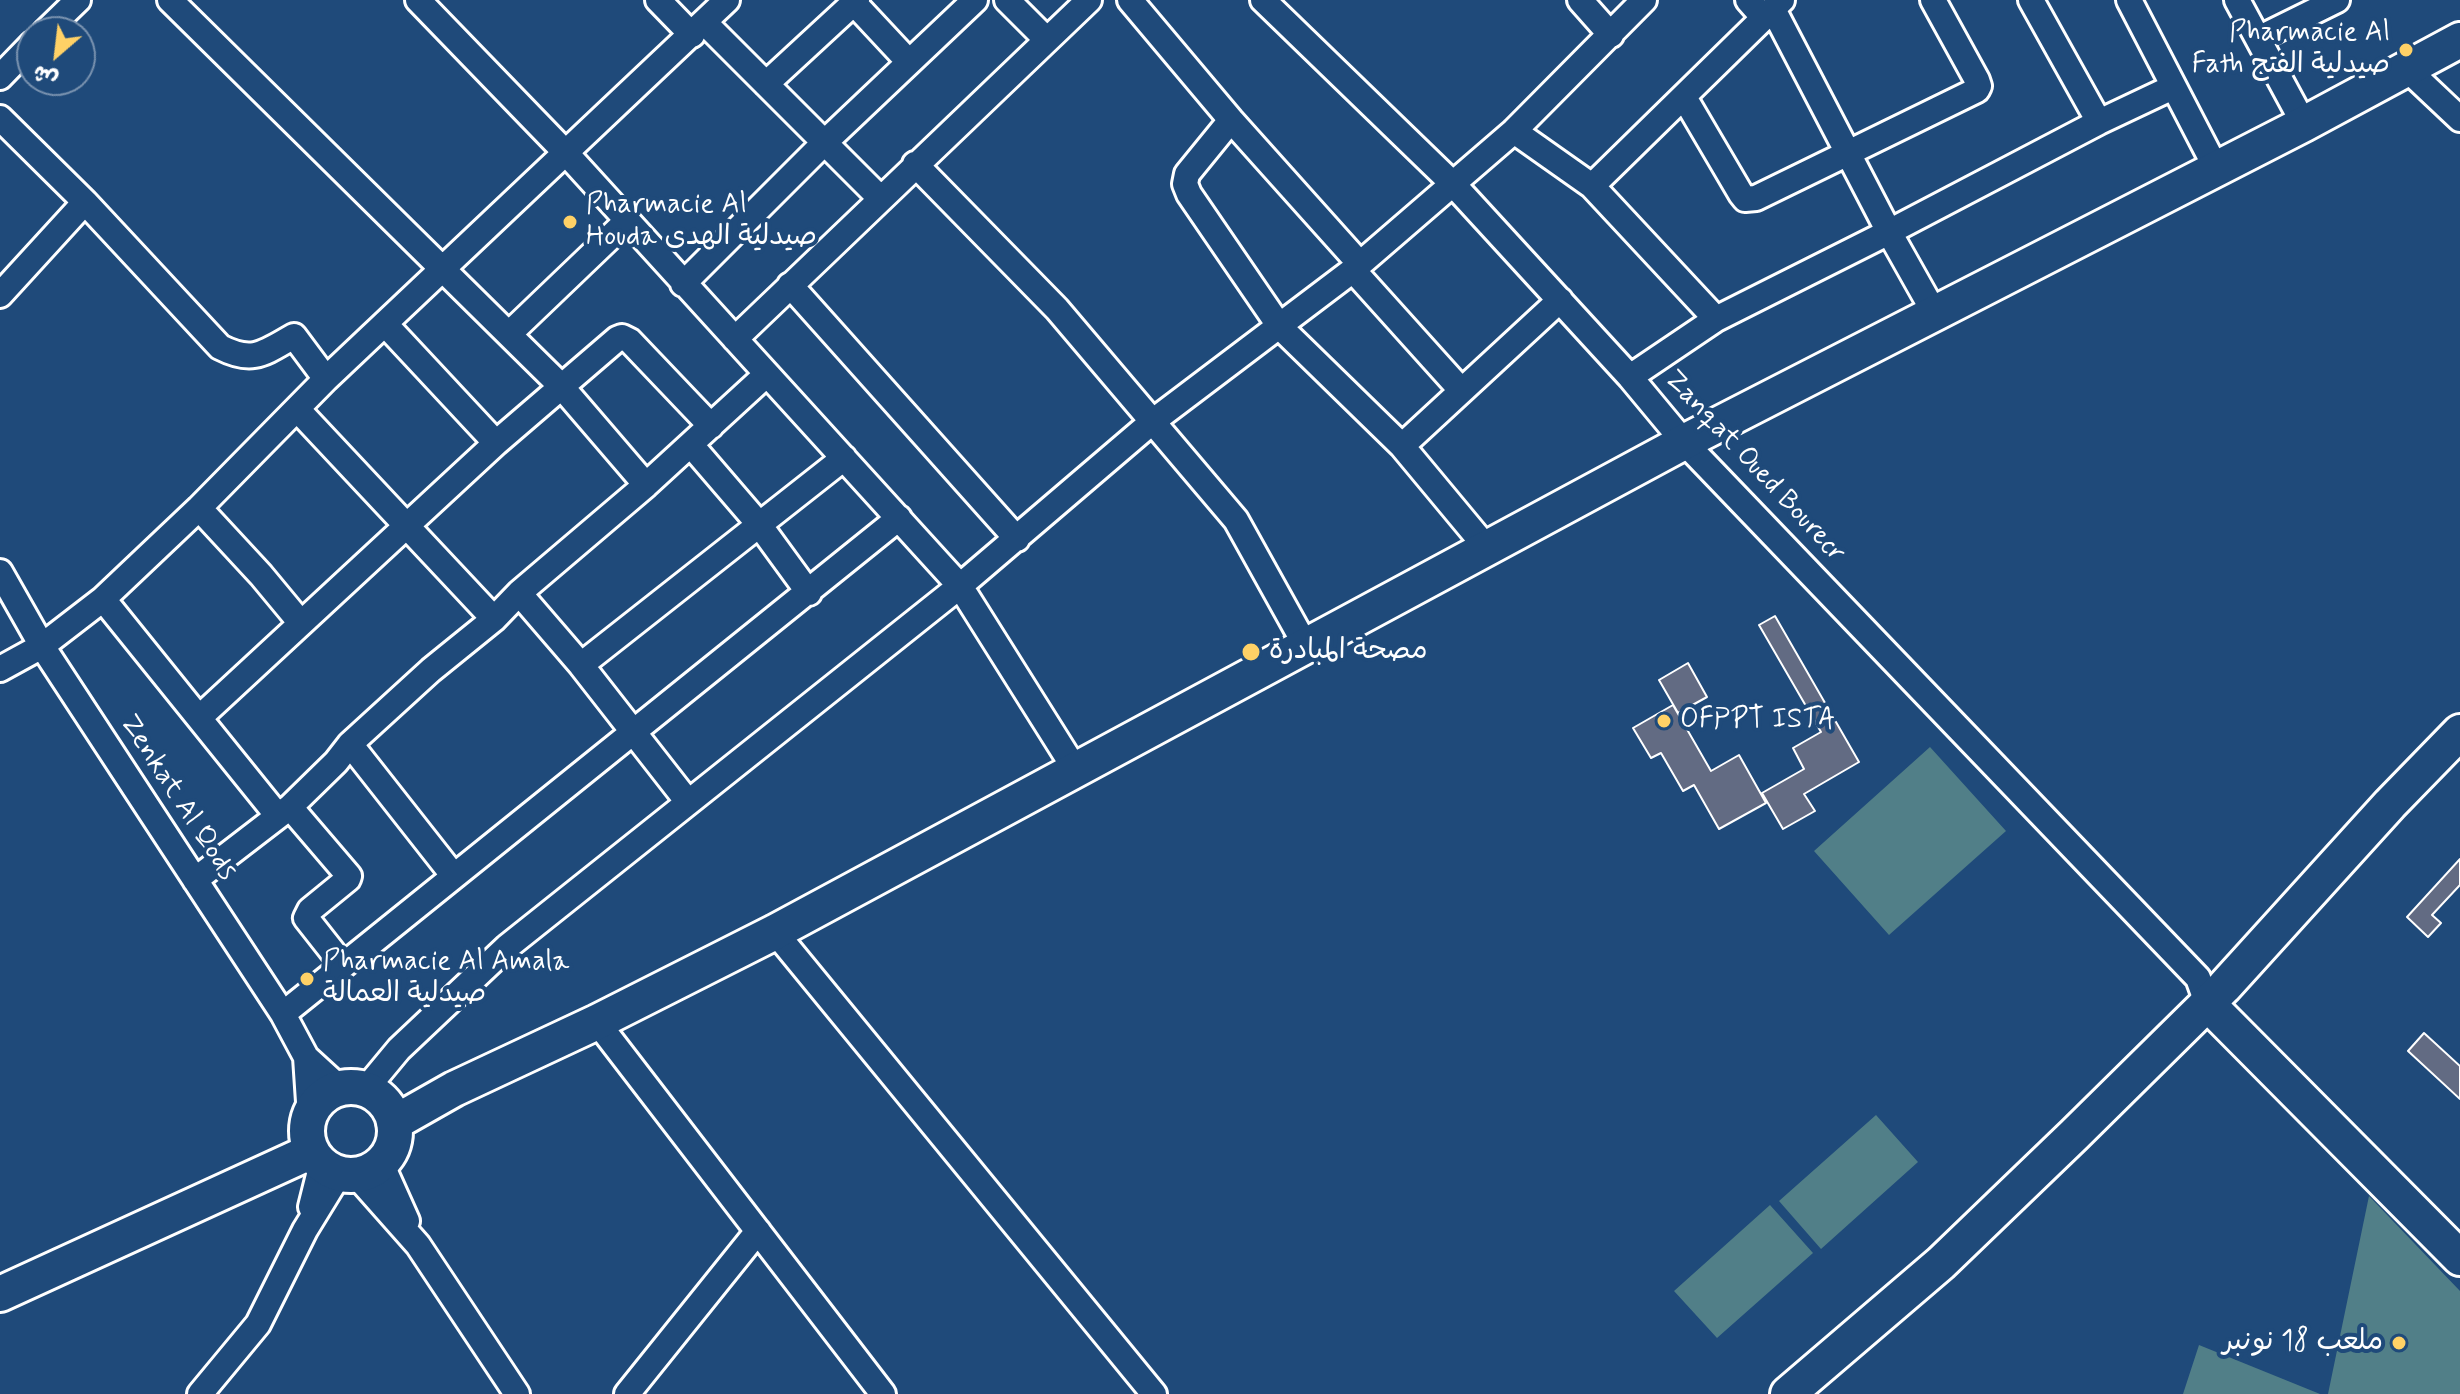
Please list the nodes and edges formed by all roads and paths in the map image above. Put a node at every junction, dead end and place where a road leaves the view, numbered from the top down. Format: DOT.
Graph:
graph roads {
  1 [pos="78,0"];
  2 [pos="170,0"];
  3 [pos="418,0"];
  4 [pos="658,0"];
  5 [pos="727,0"];
  6 [pos="975,0"];
  7 [pos="1007,0"];
  8 [pos="1089,0"];
  9 [pos="1130,0"];
  10 [pos="1263,0"];
  11 [pos="1580,0"];
  12 [pos="1644,0"];
  13 [pos="1933,0"];
  14 [pos="2031,0"];
  15 [pos="2129,0"];
  16 [pos="2237,0"];
  17 [pos="2337,0"];
  18 [pos="855,2"];
  19 [pos="1767,7"];
  20 [pos="62,16"];
  21 [pos="698,29"];
  22 [pos="1611,35"];
  23 [pos="2258,39"];
  24 [pos="1047,40"];
  25 [pos="2460,40"];
  26 [pos="16,60"];
  27 [pos="909,62"];
  28 [pos="2407,69"];
  29 [pos="0,77"];
  30 [pos="766,84"];
  31 [pos="2173,87"];
  32 [pos="1684,97"];
  33 [pos="0,118"];
  34 [pos="2460,119"];
  35 [pos="1231,120"];
  36 [pos="2099,122"];
  37 [pos="2304,124"];
  38 [pos="1514,131"];
  39 [pos="823,144"];
  40 [pos="566,153"];
  41 [pos="1848,153"];
  42 [pos="915,164"];
  43 [pos="2216,168"];
  44 [pos="1453,184"];
  45 [pos="1592,186"];
  46 [pos="880,198"];
  47 [pos="85,202"];
  48 [pos="627,221"];
  49 [pos="1889,232"];
  50 [pos="1356,267"];
  51 [pos="443,269"];
  52 [pos="683,284"];
  53 [pos="790,285"];
  54 [pos="0,295"];
  55 [pos="1560,300"];
  56 [pos="1934,312"];
  57 [pos="1716,319"];
  58 [pos="385,324"];
  59 [pos="1280,327"];
  60 [pos="509,334"];
  61 [pos="735,339"];
  62 [pos="767,374"];
  63 [pos="1630,377"];
  64 [pos="326,379"];
  65 [pos="561,386"];
  66 [pos="1461,390"];
  67 [pos="298,410"];
  68 [pos="1152,422"];
  69 [pos="711,426"];
  70 [pos="1684,442"];
  71 [pos="496,443"];
  72 [pos="691,445"];
  73 [pos="1402,446"];
  74 [pos="844,458"];
  75 [pos="646,485"];
  76 [pos="199,508"];
  77 [pos="899,518"];
  78 [pos="758,523"];
  79 [pos="405,526"];
  80 [pos="1017,539"];
  81 [pos="1486,547"];
  82 [pos="0,572"];
  83 [pos="960,586"];
  84 [pos="519,593"];
  85 [pos="809,593"];
  86 [pos="103,599"];
  87 [pos="494,619"];
  88 [pos="300,622"];
  89 [pos="42,646"];
  90 [pos="1306,646"];
  91 [pos="581,665"];
  92 [pos="0,669"];
  93 [pos="199,718"];
  94 [pos="634,731"];
  95 [pos="2460,732"];
  96 [pos="350,744"];
  97 [pos="1075,769"];
  98 [pos="688,802"];
  99 [pos="284,811"];
  100 [pos="453,875"];
  101 [pos="195,880"];
  102 [pos="775,932"];
  103 [pos="343,965"];
  104 [pos="2210,989"];
  105 [pos="283,1014"];
  106 [pos="597,1022"];
  107 [pos="306,1057"];
  108 [pos="372,1102"];
  109 [pos="333,1153"];
  110 [pos="758,1231"];
  111 [pos="2460,1240"];
  112 [pos="2460,1258"];
  113 [pos="0,1294"];
  114 [pos="200,1394"];
  115 [pos="517,1394"];
  116 [pos="627,1394"];
  117 [pos="883,1394"];
  118 [pos="1154,1394"];
  119 [pos="1788,1394"];
  1 -- 20 [label="street"];
  2 -- 51 [label="street"];
  3 -- 40 [label="street"];
  4 -- 21 [label="street"];
  5 -- 21 [label="street"];
  6 -- 27 [label="street"];
  7 -- 24 [label="street"];
  8 -- 24 [label="street"];
  9 -- 35 [label="street"];
  10 -- 44 [label="street, Zanqat Oued Bourecr"];
  11 -- 22 [label="street"];
  12 -- 22 [label="street"];
  13 -- 41 [label="street"];
  14 -- 36 [label="street"];
  15 -- 31 [label="street"];
  16 -- 23 [label="street"];
  17 -- 23 [label="street"];
  18 -- 27 [label="street"];
  18 -- 30 [label="street"];
  19 -- 32 [label="street"];
  19 -- 41 [label="street"];
  21 -- 30 [label="street"];
  21 -- 40 [label="street"];
  22 -- 38 [label="street"];
  23 -- 37 [label="street"];
  24 -- 42 [label="street"];
  25 -- 28 [label="street"];
  26 -- 29 [label="street"];
  27 -- 39 [label="street"];
  28 -- 34 [label="street"];
  28 -- 37 [label="street"];
  30 -- 39 [label="street"];
  31 -- 36 [label="street"];
  31 -- 43 [label="street"];
  32 -- 41 [label="street"];
  32 -- 45 [label="street"];
  33 -- 47 [label="street"];
  35 -- 50 [label="street"];
  35 -- 59 [label="street"];
  36 -- 49 [label="street"];
  37 -- 43 [label="street"];
  38 -- 44 [label="street"];
  38 -- 45 [label="street"];
  39 -- 46 [label="street"];
  39 -- 52 [label="street"];
  40 -- 48 [label="street"];
  40 -- 51 [label="street"];
  41 -- 49 [label="street"];
  42 -- 46 [label="street"];
  42 -- 68 [label="street"];
  43 -- 56 [label="street"];
  44 -- 50 [label="street"];
  44 -- 55 [label="street, Zanqat Oued Bourecr"];
  45 -- 57 [label="street"];
  46 -- 53 [label="street"];
  47 -- 54 [label="street"];
  47 -- 64 [label="street"];
  48 -- 52 [label="street"];
  48 -- 60 [label="street"];
  49 -- 56 [label="street"];
  49 -- 57 [label="street"];
  50 -- 59 [label="street"];
  50 -- 66 [label="street"];
  51 -- 58 [label="street"];
  51 -- 60 [label="street"];
  52 -- 61 [label="street"];
  53 -- 61 [label="street"];
  53 -- 80 [label="street"];
  55 -- 63 [label="street, Zanqat Oued Bourecr"];
  55 -- 66 [label="street"];
  56 -- 70 [label="street"];
  57 -- 63 [label="street"];
  58 -- 64 [label="street"];
  58 -- 71 [label="street"];
  59 -- 68 [label="street"];
  59 -- 73 [label="street"];
  60 -- 65 [label="street"];
  61 -- 62 [label="street"];
  62 -- 69 [label="street"];
  62 -- 74 [label="street"];
  63 -- 70 [label="street, Zanqat Oued Bourecr"];
  64 -- 67 [label="street"];
  65 -- 69 [label="street"];
  65 -- 71 [label="street"];
  65 -- 75 [label="street"];
  66 -- 73 [label="street"];
  67 -- 76 [label="street"];
  67 -- 79 [label="street"];
  68 -- 80 [label="street"];
  68 -- 90 [label="street"];
  69 -- 72 [label="street"];
  70 -- 81 [label="street"];
  70 -- 104 [label="street, Zanqat Oued Bourecr"];
  71 -- 79 [label="street"];
  72 -- 75 [label="street"];
  72 -- 78 [label="street"];
  73 -- 81 [label="street"];
  74 -- 77 [label="street"];
  74 -- 78 [label="street"];
  75 -- 84 [label="street"];
  76 -- 86 [label="street"];
  76 -- 88 [label="street"];
  77 -- 83 [label="street"];
  77 -- 85 [label="street"];
  78 -- 85 [label="street"];
  78 -- 91 [label="street"];
  79 -- 87 [label="street"];
  79 -- 88 [label="street"];
  80 -- 83 [label="street"];
  81 -- 90 [label="street"];
  82 -- 89 [label="street, Zenkat Al Qods"];
  83 -- 97 [label="street"];
  83 -- 98 [label="street"];
  84 -- 87 [label="street"];
  84 -- 91 [label="street"];
  85 -- 94 [label="street"];
  86 -- 89 [label="street"];
  86 -- 93 [label="street"];
  87 -- 96 [label="street"];
  88 -- 93 [label="street"];
  89 -- 92 [label="street"];
  89 -- 101 [label="street, Zenkat Al Qods"];
  90 -- 97 [label="street"];
  91 -- 94 [label="street"];
  93 -- 99 [label="street"];
  94 -- 98 [label="street"];
  94 -- 100 [label="street"];
  95 -- 104 [label="street"];
  96 -- 99 [label="street"];
  96 -- 100 [label="street"];
  97 -- 102 [label="street"];
  98 -- 108 [label="street"];
  99 -- 101 [label="street"];
  99 -- 103 [label="street"];
  100 -- 103 [label="street"];
  101 -- 105 [label="street, Zenkat Al Qods"];
  102 -- 106 [label="street"];
  102 -- 118 [label="street"];
  103 -- 105 [label="street"];
  104 -- 111 [label="street"];
  104 -- 112 [label="street"];
  104 -- 119 [label="street"];
  105 -- 107 [label="street, Zenkat Al Qods"];
  106 -- 108 [label="street"];
  106 -- 110 [label="street"];
  107 -- 108 [label="street"];
  107 -- 109 [label="street"];
  108 -- 109 [label="street"];
  108 -- 109 [label="street"];
  109 -- 113 [label="street"];
  109 -- 114 [label="street"];
  109 -- 115 [label="street"];
  110 -- 116 [label="street"];
  110 -- 117 [label="street"];
}
